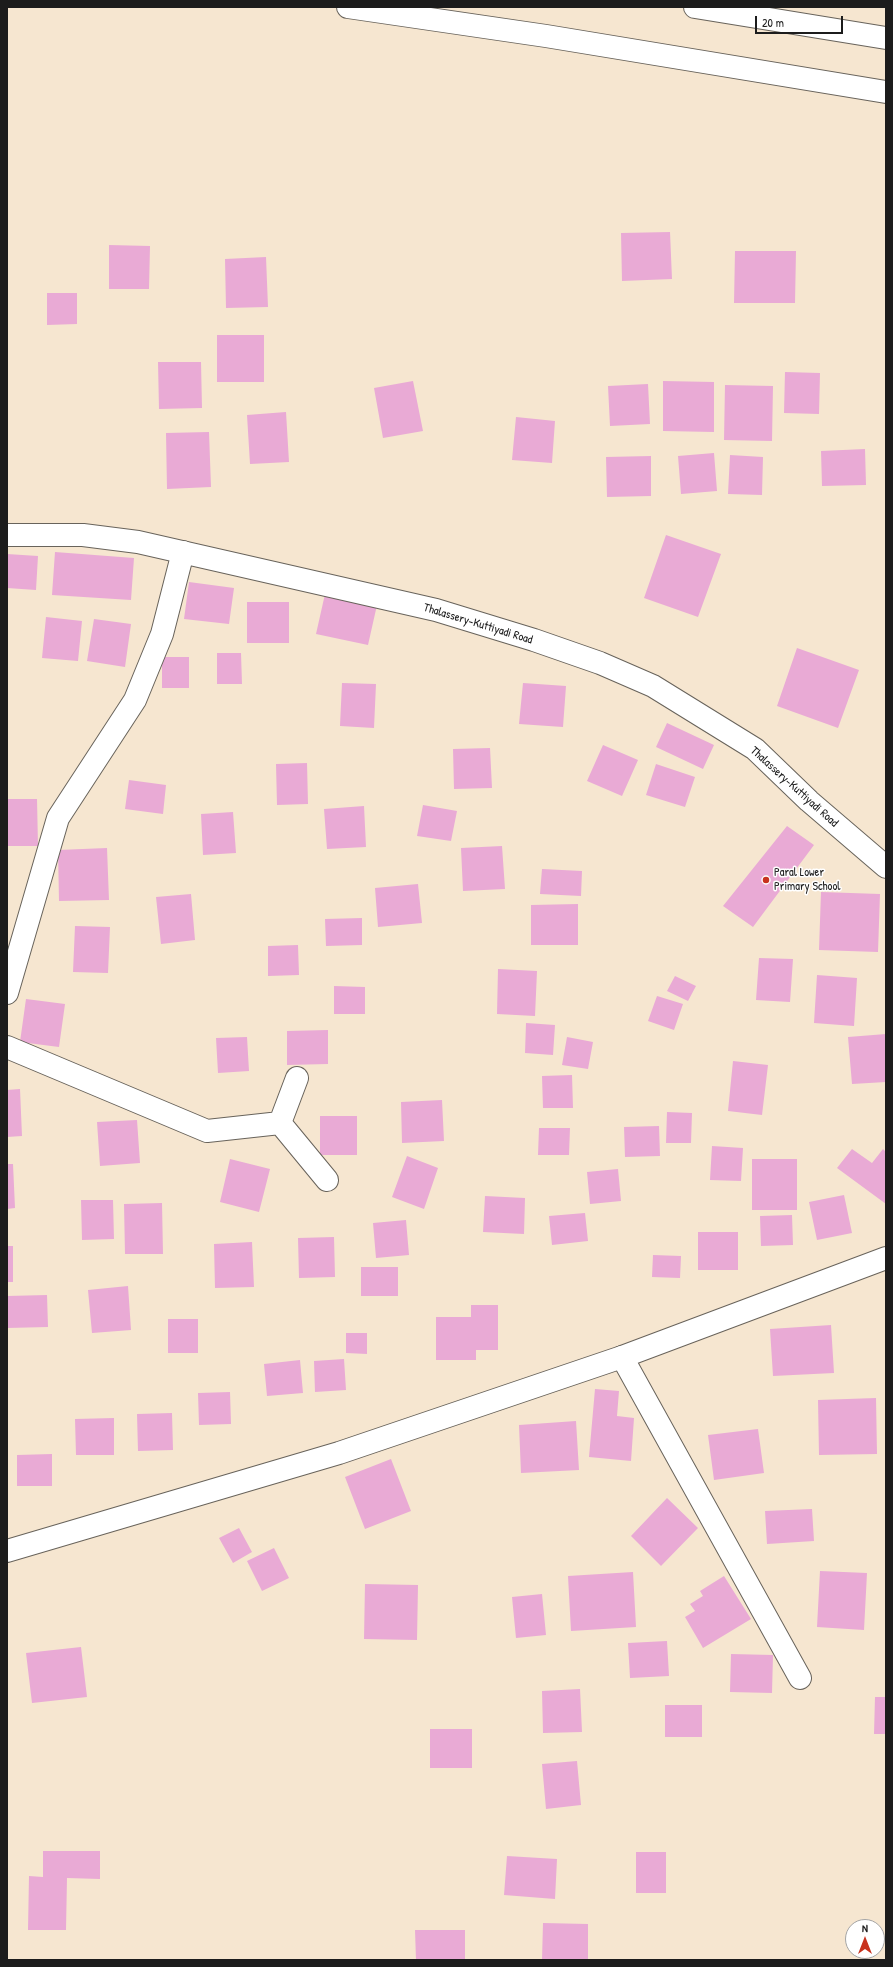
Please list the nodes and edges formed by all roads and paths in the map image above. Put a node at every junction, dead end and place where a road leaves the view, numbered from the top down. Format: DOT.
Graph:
graph roads {
  1 [pos="348,7"];
  2 [pos="695,7"];
  3 [pos="886,38"];
  4 [pos="886,92"];
  5 [pos="7,535"];
  6 [pos="183,552"];
  7 [pos="886,867"];
  8 [pos="7,993"];
  9 [pos="7,1047"];
  10 [pos="297,1078"];
  11 [pos="280,1123"];
  12 [pos="328,1180"];
  13 [pos="886,1258"];
  14 [pos="622,1357"];
  15 [pos="7,1551"];
  16 [pos="800,1678"];
  1 -- 4 [label="main road"];
  2 -- 3 [label="main road"];
  5 -- 6 [label="main road, Thalassery-Kuttiyadi Road"];
  6 -- 7 [label="main road, Thalassery-Kuttiyadi Road"];
  6 -- 8 [label="main road"];
  9 -- 11 [label="main road"];
  10 -- 11 [label="main road"];
  11 -- 12 [label="main road"];
  13 -- 14 [label="main road"];
  14 -- 15 [label="main road"];
  14 -- 16 [label="main road"];
}
